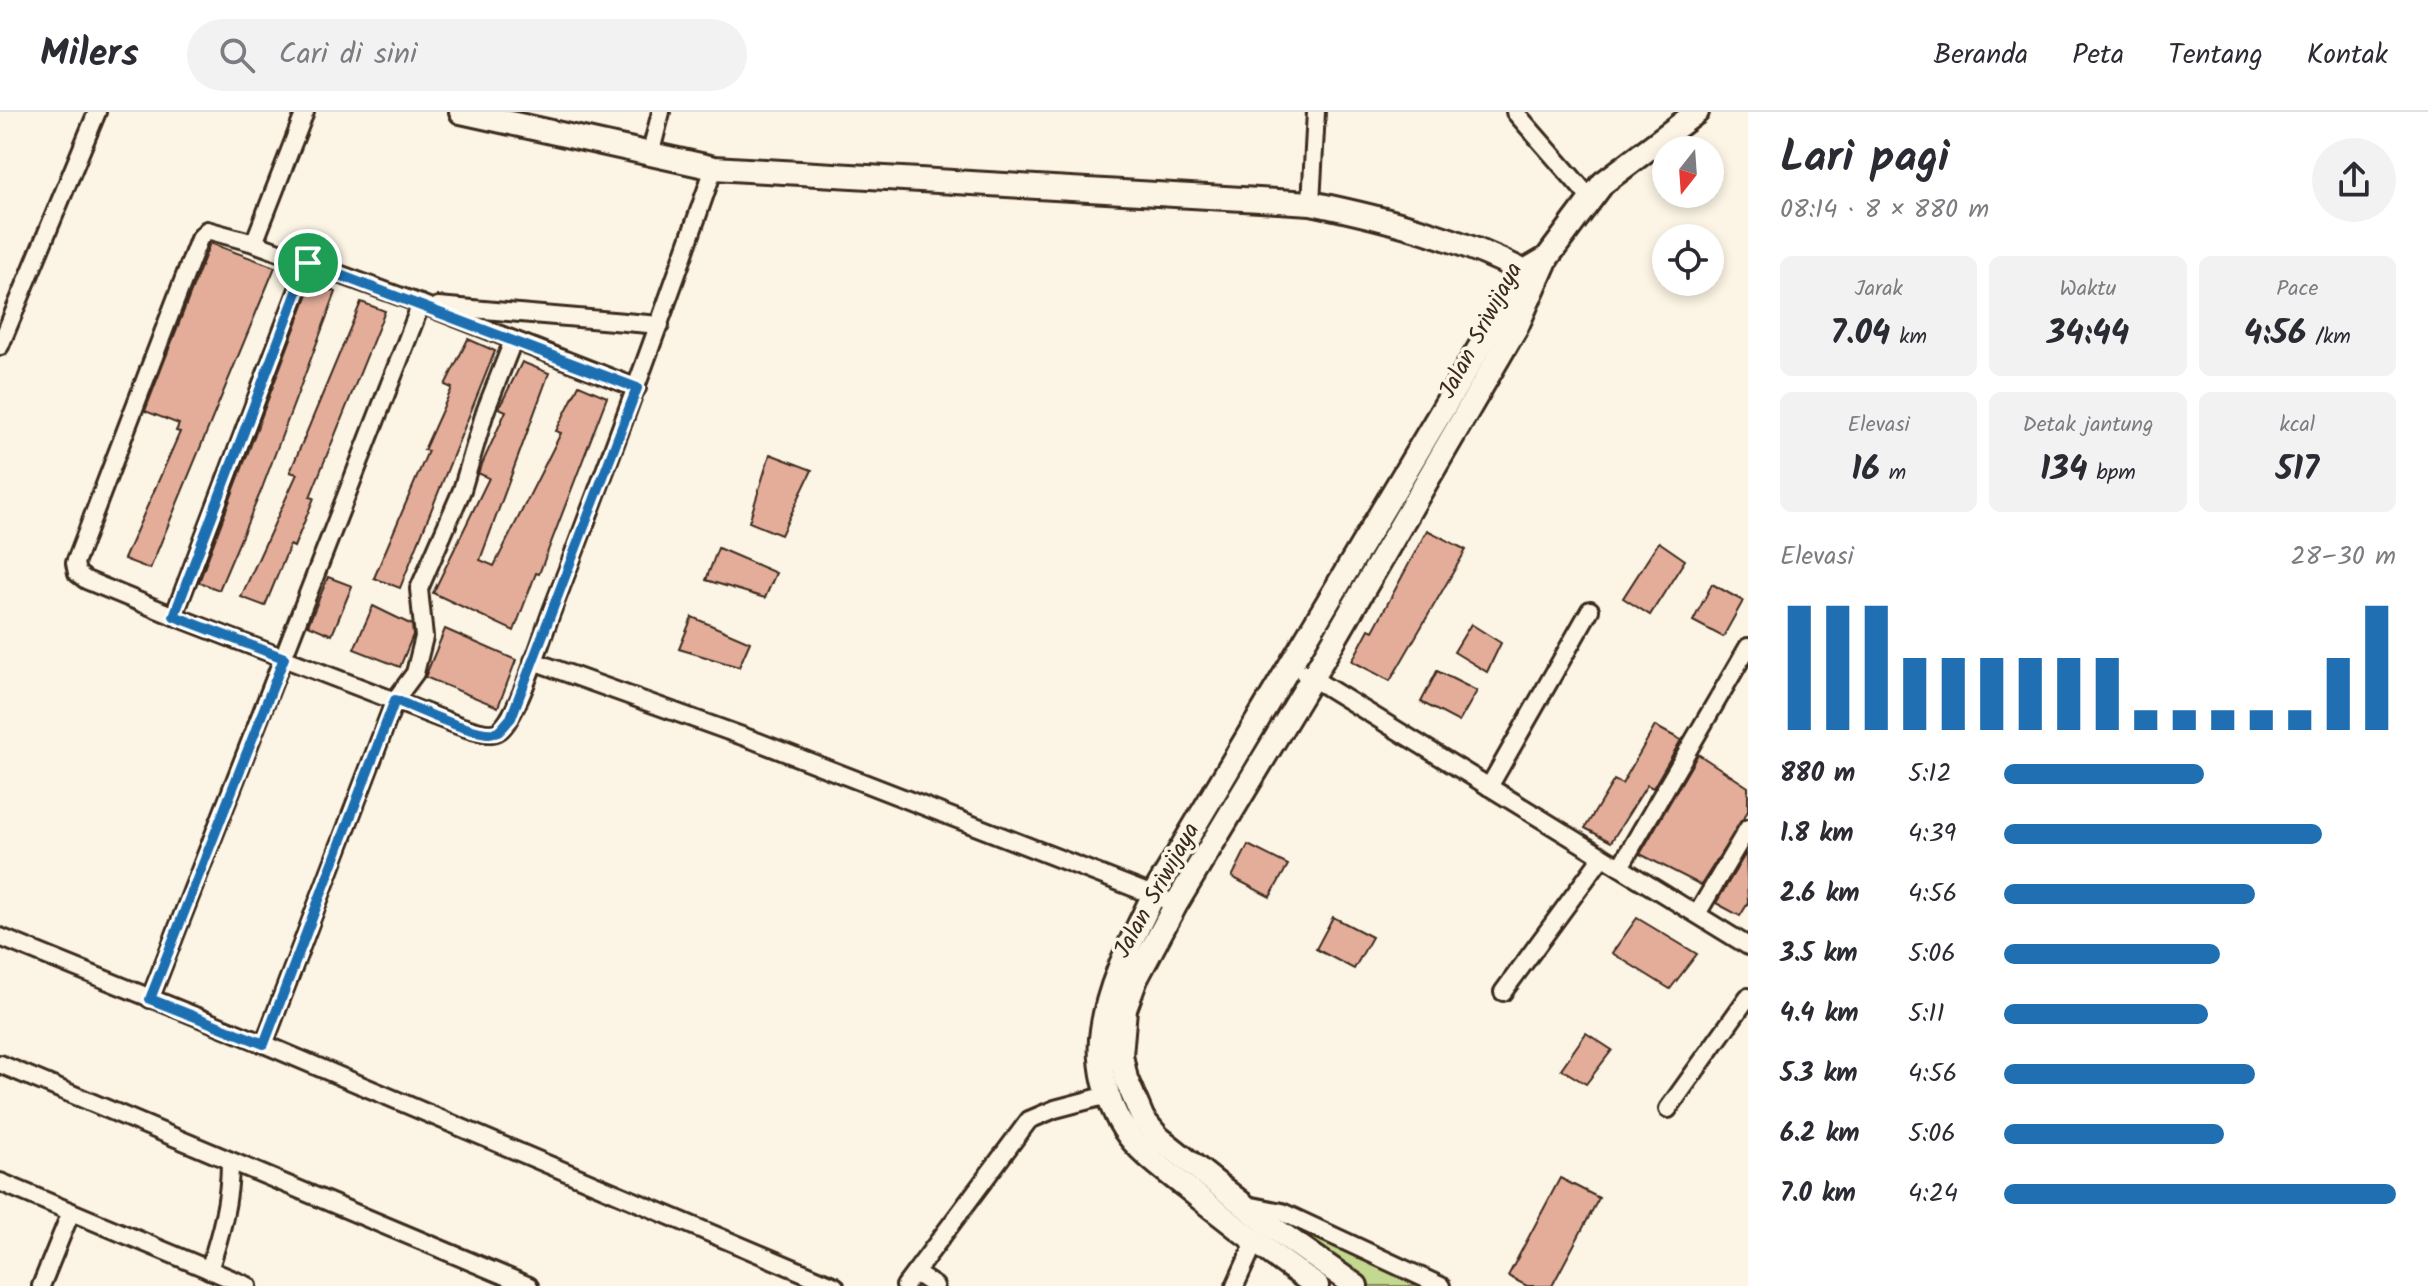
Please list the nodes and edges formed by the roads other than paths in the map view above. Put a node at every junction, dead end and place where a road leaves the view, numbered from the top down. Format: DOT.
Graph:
graph roads {
  1 [pos="97,112"];
  2 [pos="305,112"];
  3 [pos="461,112"];
  4 [pos="661,112"];
  5 [pos="1316,112"];
  6 [pos="1515,112"];
  7 [pos="1697,112"];
  8 [pos="650,155"];
  9 [pos="714,168"];
  10 [pos="1590,198"];
  11 [pos="1311,203"];
  12 [pos="254,243"];
  13 [pos="308,263"];
  14 [pos="1537,270"];
  15 [pos="421,304"];
  16 [pos="660,325"];
  17 [pos="513,341"];
  18 [pos="0,346"];
  19 [pos="637,388"];
  20 [pos="1412,483"];
  21 [pos="1590,610"];
  22 [pos="174,616"];
  23 [pos="1748,647"];
  24 [pos="284,658"];
  25 [pos="533,661"];
  26 [pos="1292,666"];
  27 [pos="1312,678"];
  28 [pos="395,700"];
  29 [pos="1489,787"];
  30 [pos="1748,828"];
  31 [pos="1602,857"];
  32 [pos="1620,867"];
  33 [pos="1154,894"];
  34 [pos="1176,904"];
  35 [pos="1697,914"];
  36 [pos="0,937"];
  37 [pos="1748,946"];
  38 [pos="1503,992"];
  39 [pos="1748,997"];
  40 [pos="150,999"];
  41 [pos="264,1044"];
  42 [pos="0,1064"];
  43 [pos="1108,1095"];
  44 [pos="1668,1109"];
  45 [pos="230,1162"];
  46 [pos="0,1182"];
  47 [pos="1243,1205"];
  48 [pos="71,1212"];
  49 [pos="1255,1242"];
  50 [pos="209,1270"];
  51 [pos="910,1279"];
  52 [pos="41,1286"];
  53 [pos="248,1286"];
  54 [pos="529,1286"];
  55 [pos="835,1286"];
  56 [pos="935,1286"];
  57 [pos="1235,1286"];
  58 [pos="1317,1286"];
  59 [pos="1356,1286"];
  60 [pos="1441,1286"];
  1 -- 18 [label="street"];
  2 -- 12 [label="street"];
  3 -- 8 [label="main road"];
  4 -- 8 [label="street"];
  5 -- 11 [label="street"];
  6 -- 10 [label="street"];
  7 -- 10 [label="main road, Jalan Sriwijaya"];
  8 -- 9 [label="main road"];
  9 -- 11 [label="main road"];
  9 -- 16 [label="street"];
  10 -- 14 [label="main road, Jalan Sriwijaya"];
  11 -- 14 [label="main road"];
  12 -- 13 [label="street"];
  12 -- 22 [label="street"];
  13 -- 15 [label="street"];
  13 -- 22 [label="street"];
  14 -- 20 [label="main road, Jalan Sriwijaya"];
  15 -- 16 [label="street"];
  15 -- 17 [label="street"];
  15 -- 24 [label="street"];
  16 -- 19 [label="street"];
  17 -- 19 [label="street"];
  17 -- 28 [label="street"];
  19 -- 25 [label="street"];
  20 -- 26 [label="main road, Jalan Sriwijaya"];
  20 -- 27 [label="main road, Jalan Sriwijaya"];
  21 -- 29 [label="street"];
  22 -- 24 [label="street"];
  23 -- 32 [label="street"];
  24 -- 28 [label="street"];
  24 -- 40 [label="street"];
  25 -- 28 [label="street"];
  25 -- 33 [label="street"];
  26 -- 27 [label="street"];
  26 -- 33 [label="main road, Jalan Sriwijaya"];
  27 -- 29 [label="street"];
  27 -- 34 [label="main road, Jalan Sriwijaya"];
  28 -- 41 [label="street"];
  29 -- 31 [label="street"];
  30 -- 35 [label="street"];
  31 -- 32 [label="street"];
  31 -- 38 [label="street"];
  32 -- 35 [label="street"];
  33 -- 34 [label="street"];
  33 -- 43 [label="main road, Jalan Sriwijaya"];
  34 -- 47 [label="main road, Jalan Sriwijaya"];
  35 -- 37 [label="street"];
  36 -- 40 [label="street"];
  39 -- 44 [label="street"];
  40 -- 41 [label="street"];
  41 -- 55 [label="street"];
  42 -- 45 [label="street"];
  43 -- 49 [label="main road, Jalan Sriwijaya"];
  43 -- 51 [label="street"];
  45 -- 50 [label="street"];
  45 -- 54 [label="street"];
  46 -- 48 [label="street"];
  47 -- 59 [label="main road, Jalan Sriwijaya"];
  47 -- 60 [label="street"];
  48 -- 50 [label="street"];
  48 -- 52 [label="street"];
  49 -- 57 [label="street"];
  49 -- 58 [label="main road, Jalan Sriwijaya"];
  50 -- 53 [label="street"];
  51 -- 56 [label="street"];
}
